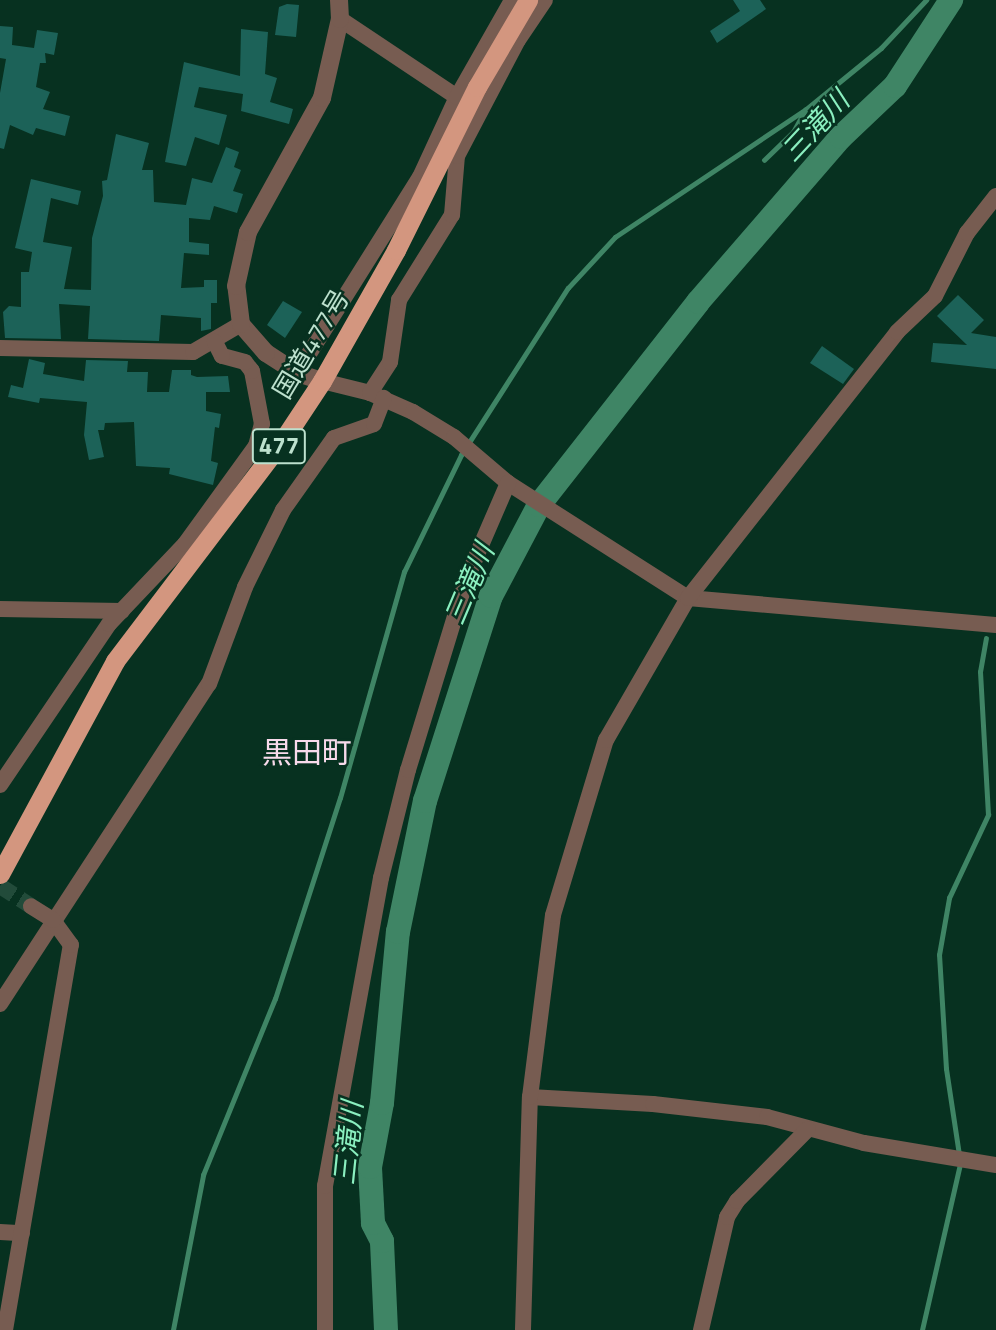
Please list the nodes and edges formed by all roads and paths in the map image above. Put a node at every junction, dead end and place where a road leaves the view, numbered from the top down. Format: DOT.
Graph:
graph roads {
  1 [pos="339,0"];
  2 [pos="512,0"];
  3 [pos="528,0"];
  4 [pos="545,0"];
  5 [pos="340,19"];
  6 [pos="457,97"];
  7 [pos="996,196"];
  8 [pos="241,324"];
  9 [pos="215,342"];
  10 [pos="0,348"];
  11 [pos="297,373"];
  12 [pos="322,381"];
  13 [pos="377,395"];
  14 [pos="510,484"];
  15 [pos="688,598"];
  16 [pos="0,609"];
  17 [pos="122,611"];
  18 [pos="996,625"];
  19 [pos="0,785"];
  20 [pos="0,874"];
  21 [pos="32,906"];
  22 [pos="53,920"];
  23 [pos="0,1004"];
  24 [pos="530,1097"];
  25 [pos="808,1129"];
  26 [pos="996,1165"];
  27 [pos="0,1232"];
  28 [pos="22,1233"];
  29 [pos="523,1329"];
  30 [pos="5,1330"];
  31 [pos="325,1330"];
  32 [pos="701,1330"];
  1 -- 5 [label="street"];
  2 -- 6 [label="street"];
  3 -- 12 [label="highway, 国道477号 / 477"];
  4 -- 13 [label="street"];
  5 -- 6 [label="street"];
  5 -- 8 [label="street"];
  6 -- 11 [label="street"];
  7 -- 15 [label="street"];
  8 -- 9 [label="street"];
  8 -- 11 [label="street"];
  9 -- 10 [label="street"];
  9 -- 17 [label="street"];
  11 -- 12 [label="street"];
  12 -- 13 [label="street"];
  12 -- 20 [label="highway, 国道477号 / 477"];
  13 -- 14 [label="street"];
  13 -- 22 [label="street"];
  14 -- 15 [label="street"];
  14 -- 31 [label="street"];
  15 -- 18 [label="street"];
  15 -- 24 [label="street"];
  16 -- 17 [label="street"];
  17 -- 19 [label="street"];
  21 -- 22 [label="street"];
  22 -- 23 [label="street"];
  22 -- 28 [label="street"];
  24 -- 25 [label="street"];
  24 -- 29 [label="street"];
  25 -- 26 [label="street"];
  25 -- 32 [label="street"];
  27 -- 28 [label="street"];
  28 -- 30 [label="street"];
}
